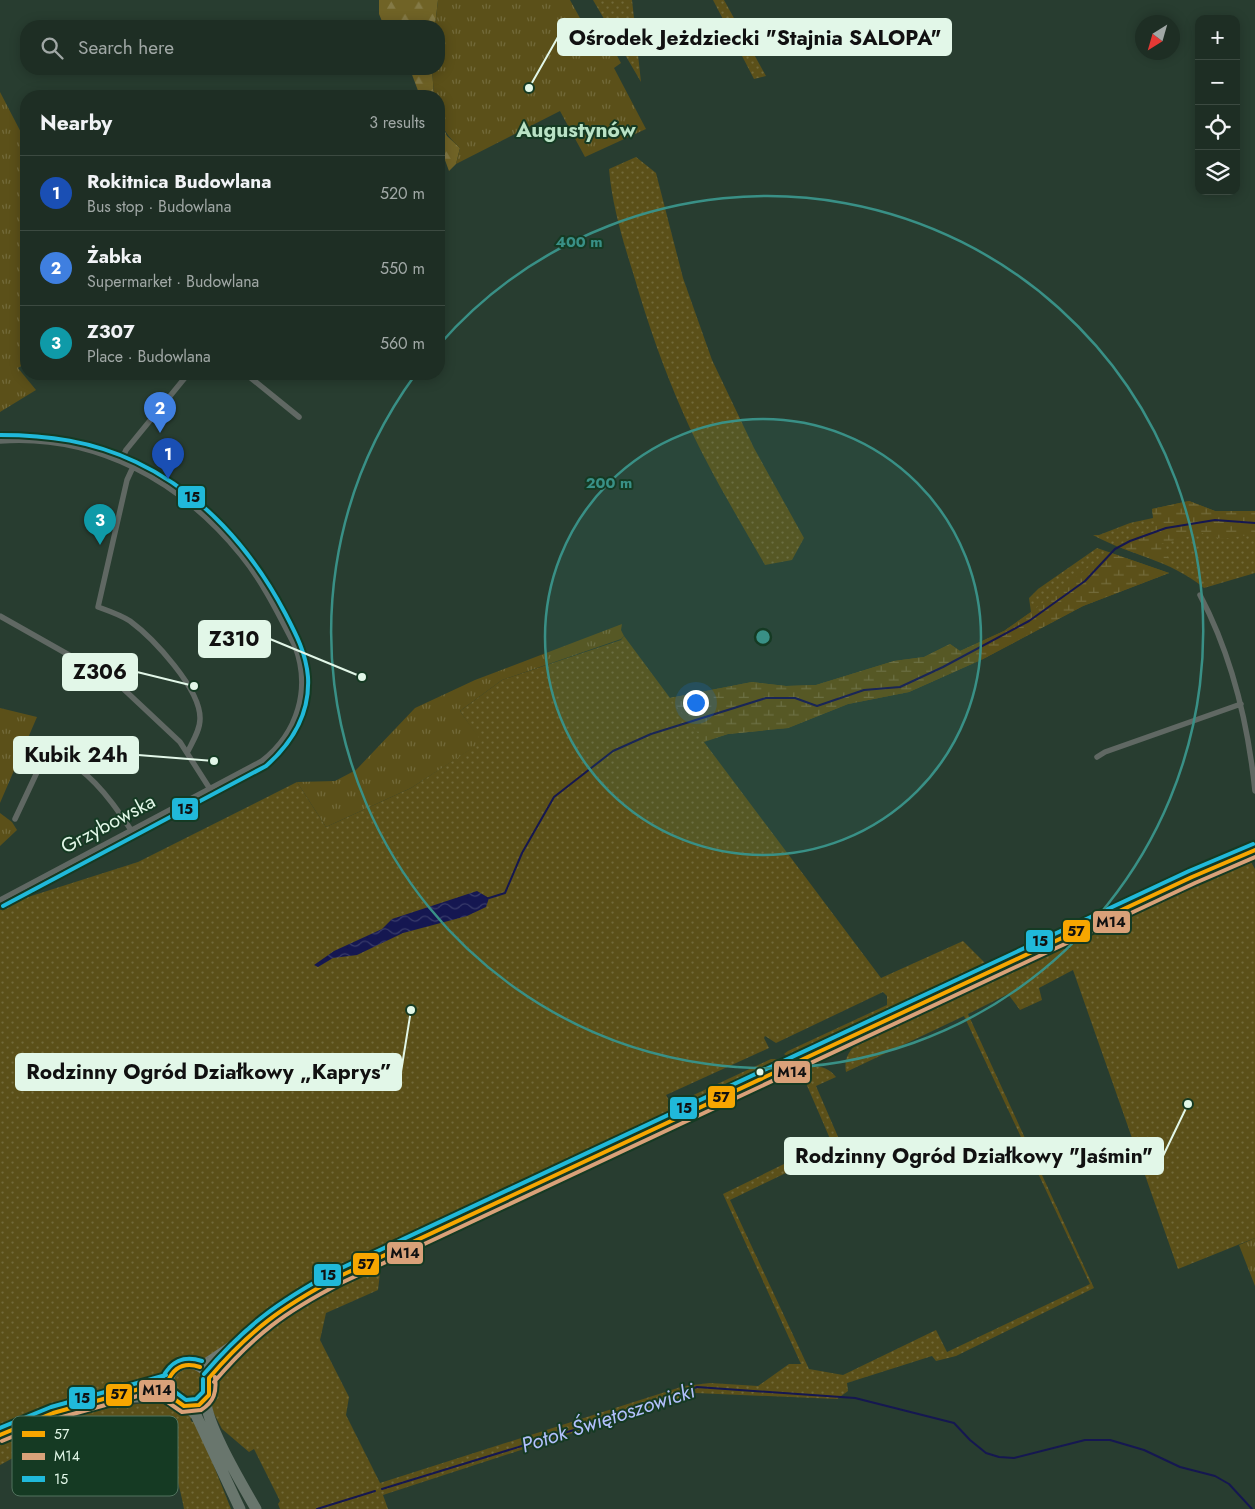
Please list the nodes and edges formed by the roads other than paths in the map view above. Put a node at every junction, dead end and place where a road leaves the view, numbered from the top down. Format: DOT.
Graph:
graph roads {
  1 [pos="183,380"];
  2 [pos="253,380"];
  3 [pos="299,417"];
  4 [pos="0,441"];
  5 [pos="121,461"];
  6 [pos="134,468"];
  7 [pos="1200,594"];
  8 [pos="0,616"];
  9 [pos="1241,704"];
  10 [pos="188,751"];
  11 [pos="1097,757"];
  12 [pos="210,789"];
  13 [pos="1255,792"];
  14 [pos="15,819"];
  15 [pos="131,830"];
  16 [pos="1255,851"];
  17 [pos="0,900"];
  18 [pos="246,1337"];
  19 [pos="200,1367"];
  20 [pos="209,1378"];
  21 [pos="168,1381"];
  22 [pos="170,1396"];
  23 [pos="108,1399"];
  24 [pos="206,1399"];
  25 [pos="188,1407"];
  26 [pos="46,1416"];
  27 [pos="12,1430"];
  28 [pos="0,1435"];
  29 [pos="240,1509"];
  30 [pos="256,1509"];
  1 -- 5 [label="street"];
  2 -- 3 [label="street"];
  4 -- 5 [label="street, Grzybowska"];
  5 -- 6 [label="street, Grzybowska"];
  6 -- 10 [label="street"];
  6 -- 12 [label="street, Grzybowska"];
  7 -- 9 [label="street"];
  8 -- 10 [label="street"];
  9 -- 11 [label="street"];
  9 -- 13 [label="street"];
  10 -- 12 [label="street"];
  12 -- 15 [label="street, Grzybowska"];
  14 -- 15 [label="street"];
  15 -- 17 [label="street, Grzybowska"];
  16 -- 18 [label="main road"];
  18 -- 19 [label="main road"];
  18 -- 20 [label="main road"];
  19 -- 20 [label="main road"];
  19 -- 21 [label="main road"];
  20 -- 24 [label="main road"];
  21 -- 22 [label="main road"];
  21 -- 23 [label="main road"];
  22 -- 23 [label="main road"];
  22 -- 25 [label="main road"];
  23 -- 26 [label="main road"];
  24 -- 25 [label="main road"];
  24 -- 30 [label="highway"];
  25 -- 29 [label="highway"];
  27 -- 28 [label="main road"];
}
